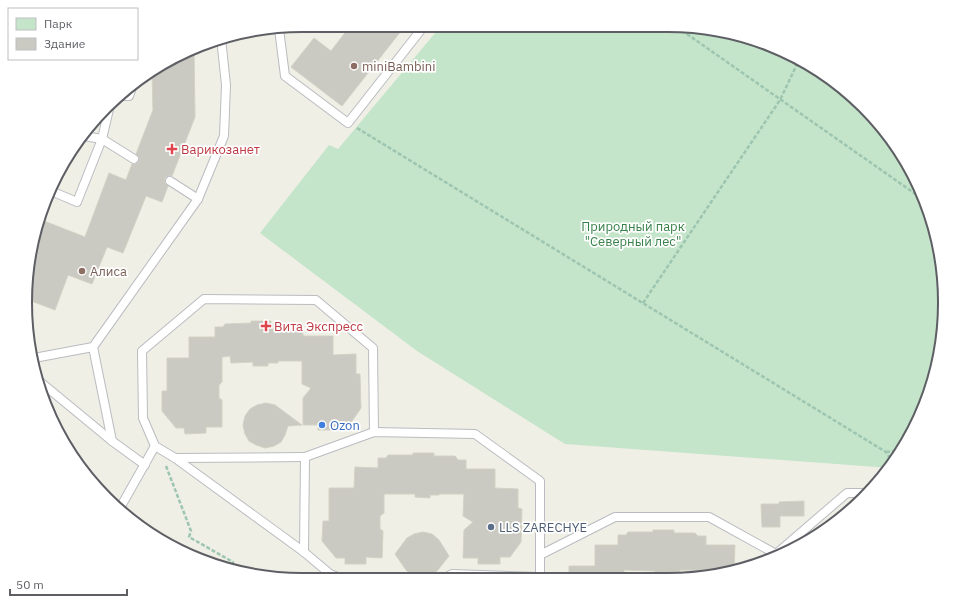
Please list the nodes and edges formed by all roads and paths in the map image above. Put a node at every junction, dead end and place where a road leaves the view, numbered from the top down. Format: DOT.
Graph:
graph roads {
  1 [pos="419,32"];
  2 [pos="280,33"];
  3 [pos="685,33"];
  4 [pos="222,44"];
  5 [pos="796,64"];
  6 [pos="780,100"];
  7 [pos="107,115"];
  8 [pos="348,123"];
  9 [pos="89,137"];
  10 [pos="102,139"];
  11 [pos="134,159"];
  12 [pos="170,181"];
  13 [pos="56,192"];
  14 [pos="915,193"];
  15 [pos="198,200"];
  16 [pos="643,303"];
  17 [pos="93,347"];
  18 [pos="38,357"];
  19 [pos="45,386"];
  20 [pos="374,432"];
  21 [pos="112,441"];
  22 [pos="158,448"];
  23 [pos="893,451"];
  24 [pos="886,452"];
  25 [pos="304,457"];
  26 [pos="889,457"];
  27 [pos="175,458"];
  28 [pos="145,465"];
  29 [pos="860,493"];
  30 [pos="122,504"];
  31 [pos="788,544"];
  32 [pos="304,552"];
  33 [pos="771,552"];
  34 [pos="540,555"];
  35 [pos="232,564"];
  36 [pos="329,573"];
  37 [pos="540,573"];
  1 -- 8 [label="lane"];
  2 -- 8 [label="lane"];
  3 -- 6 [label="path"];
  4 -- 15 [label="lane"];
  5 -- 6 [label="path"];
  6 -- 14 [label="path"];
  6 -- 16 [label="path"];
  7 -- 10 [label="lane"];
  8 -- 16 [label="path"];
  9 -- 10 [label="lane"];
  10 -- 11 [label="lane"];
  10 -- 13 [label="lane"];
  12 -- 15 [label="lane"];
  15 -- 17 [label="lane"];
  16 -- 24 [label="path"];
  17 -- 18 [label="lane"];
  17 -- 21 [label="lane"];
  19 -- 21 [label="lane"];
  20 -- 22 [label="lane"];
  20 -- 25 [label="lane"];
  20 -- 34 [label="lane"];
  21 -- 28 [label="lane"];
  22 -- 27 [label="lane"];
  22 -- 28 [label="lane"];
  22 -- 35 [label="path"];
  23 -- 24 [label="path"];
  24 -- 26 [label="path"];
  25 -- 27 [label="lane"];
  25 -- 32 [label="lane"];
  27 -- 32 [label="lane"];
  28 -- 30 [label="lane"];
  29 -- 31 [label="lane"];
  32 -- 36 [label="lane"];
  33 -- 34 [label="lane"];
  34 -- 37 [label="lane"];
}
